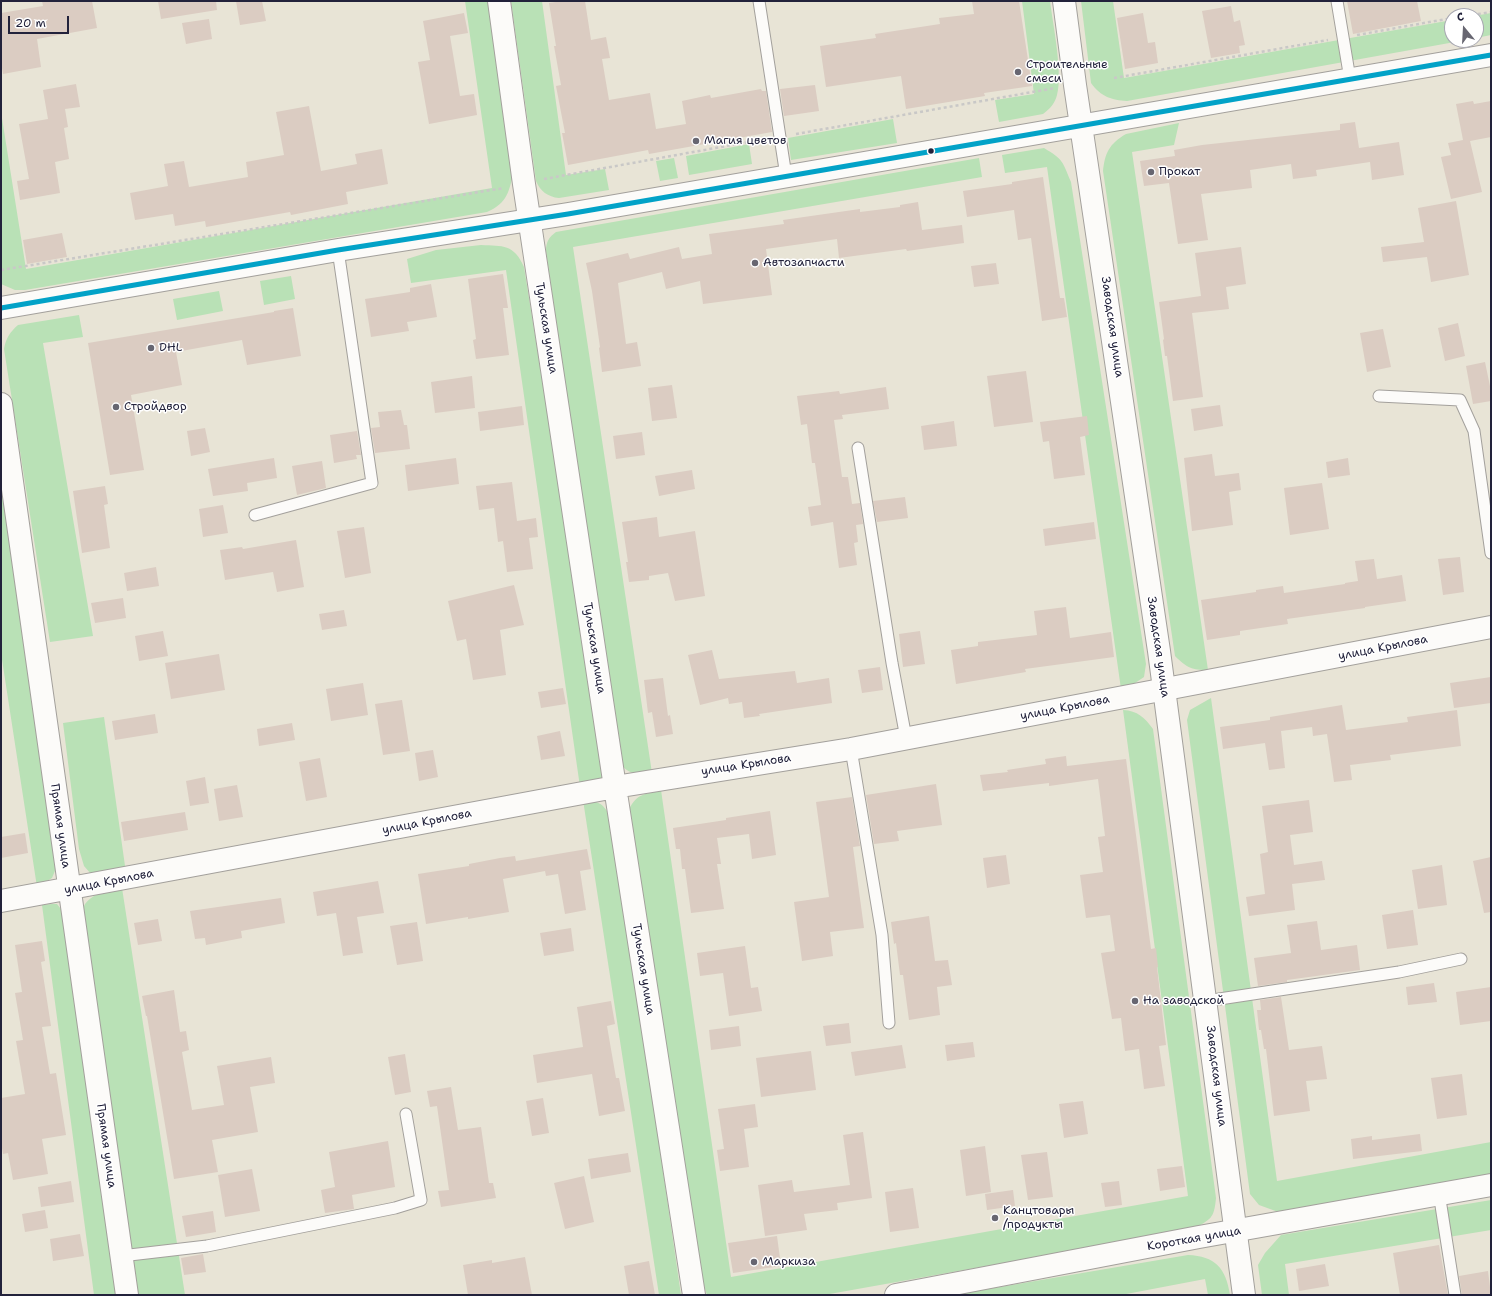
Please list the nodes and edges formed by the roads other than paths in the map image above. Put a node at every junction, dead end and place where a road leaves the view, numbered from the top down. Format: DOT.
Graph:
graph roads {
  1 [pos="499,1"];
  2 [pos="759,1"];
  3 [pos="1064,1"];
  4 [pos="1337,1"];
  5 [pos="1491,55"];
  6 [pos="1350,79"];
  7 [pos="1082,126"];
  8 [pos="786,176"];
  9 [pos="530,220"];
  10 [pos="338,250"];
  11 [pos="1,308"];
  12 [pos="1379,396"];
  13 [pos="1,404"];
  14 [pos="858,448"];
  15 [pos="256,515"];
  16 [pos="1491,553"];
  17 [pos="1491,627"];
  18 [pos="1164,690"];
  19 [pos="906,738"];
  20 [pos="850,748"];
  21 [pos="615,787"];
  22 [pos="69,889"];
  23 [pos="1,901"];
  24 [pos="1461,959"];
  25 [pos="1206,1001"];
  26 [pos="889,1023"];
  27 [pos="406,1114"];
  28 [pos="1491,1184"];
  29 [pos="1439,1193"];
  30 [pos="1236,1232"];
  31 [pos="121,1256"];
  32 [pos="127,1295"];
  33 [pos="694,1295"];
  34 [pos="897,1295"];
  35 [pos="1244,1295"];
  36 [pos="1455,1295"];
  1 -- 9 [label="street, Тульская улица"];
  2 -- 8 [label="lane"];
  3 -- 7 [label="street, Заводская улица"];
  4 -- 6 [label="lane"];
  5 -- 6 [label="street"];
  6 -- 7 [label="street"];
  7 -- 8 [label="street"];
  7 -- 18 [label="street, Заводская улица"];
  8 -- 9 [label="street"];
  9 -- 10 [label="street"];
  9 -- 21 [label="street, Тульская улица"];
  10 -- 11 [label="street"];
  10 -- 15 [label="lane"];
  12 -- 16 [label="lane"];
  13 -- 22 [label="street, Прямая улица"];
  14 -- 19 [label="lane"];
  17 -- 18 [label="street, улица Крылова"];
  18 -- 19 [label="street, улица Крылова"];
  18 -- 25 [label="street, Заводская улица"];
  19 -- 20 [label="street, улица Крылова"];
  20 -- 21 [label="street, улица Крылова"];
  20 -- 26 [label="lane"];
  21 -- 22 [label="street, улица Крылова"];
  21 -- 33 [label="street, Тульская улица"];
  22 -- 23 [label="street, улица Крылова"];
  22 -- 31 [label="street, Прямая улица"];
  24 -- 25 [label="lane"];
  25 -- 30 [label="street, Заводская улица"];
  27 -- 31 [label="lane"];
  28 -- 29 [label="street, Короткая улица"];
  29 -- 30 [label="street, Короткая улица"];
  29 -- 36 [label="lane"];
  30 -- 34 [label="street, Короткая улица"];
  30 -- 35 [label="street, Заводская улица"];
  31 -- 32 [label="street, Прямая улица"];
}
